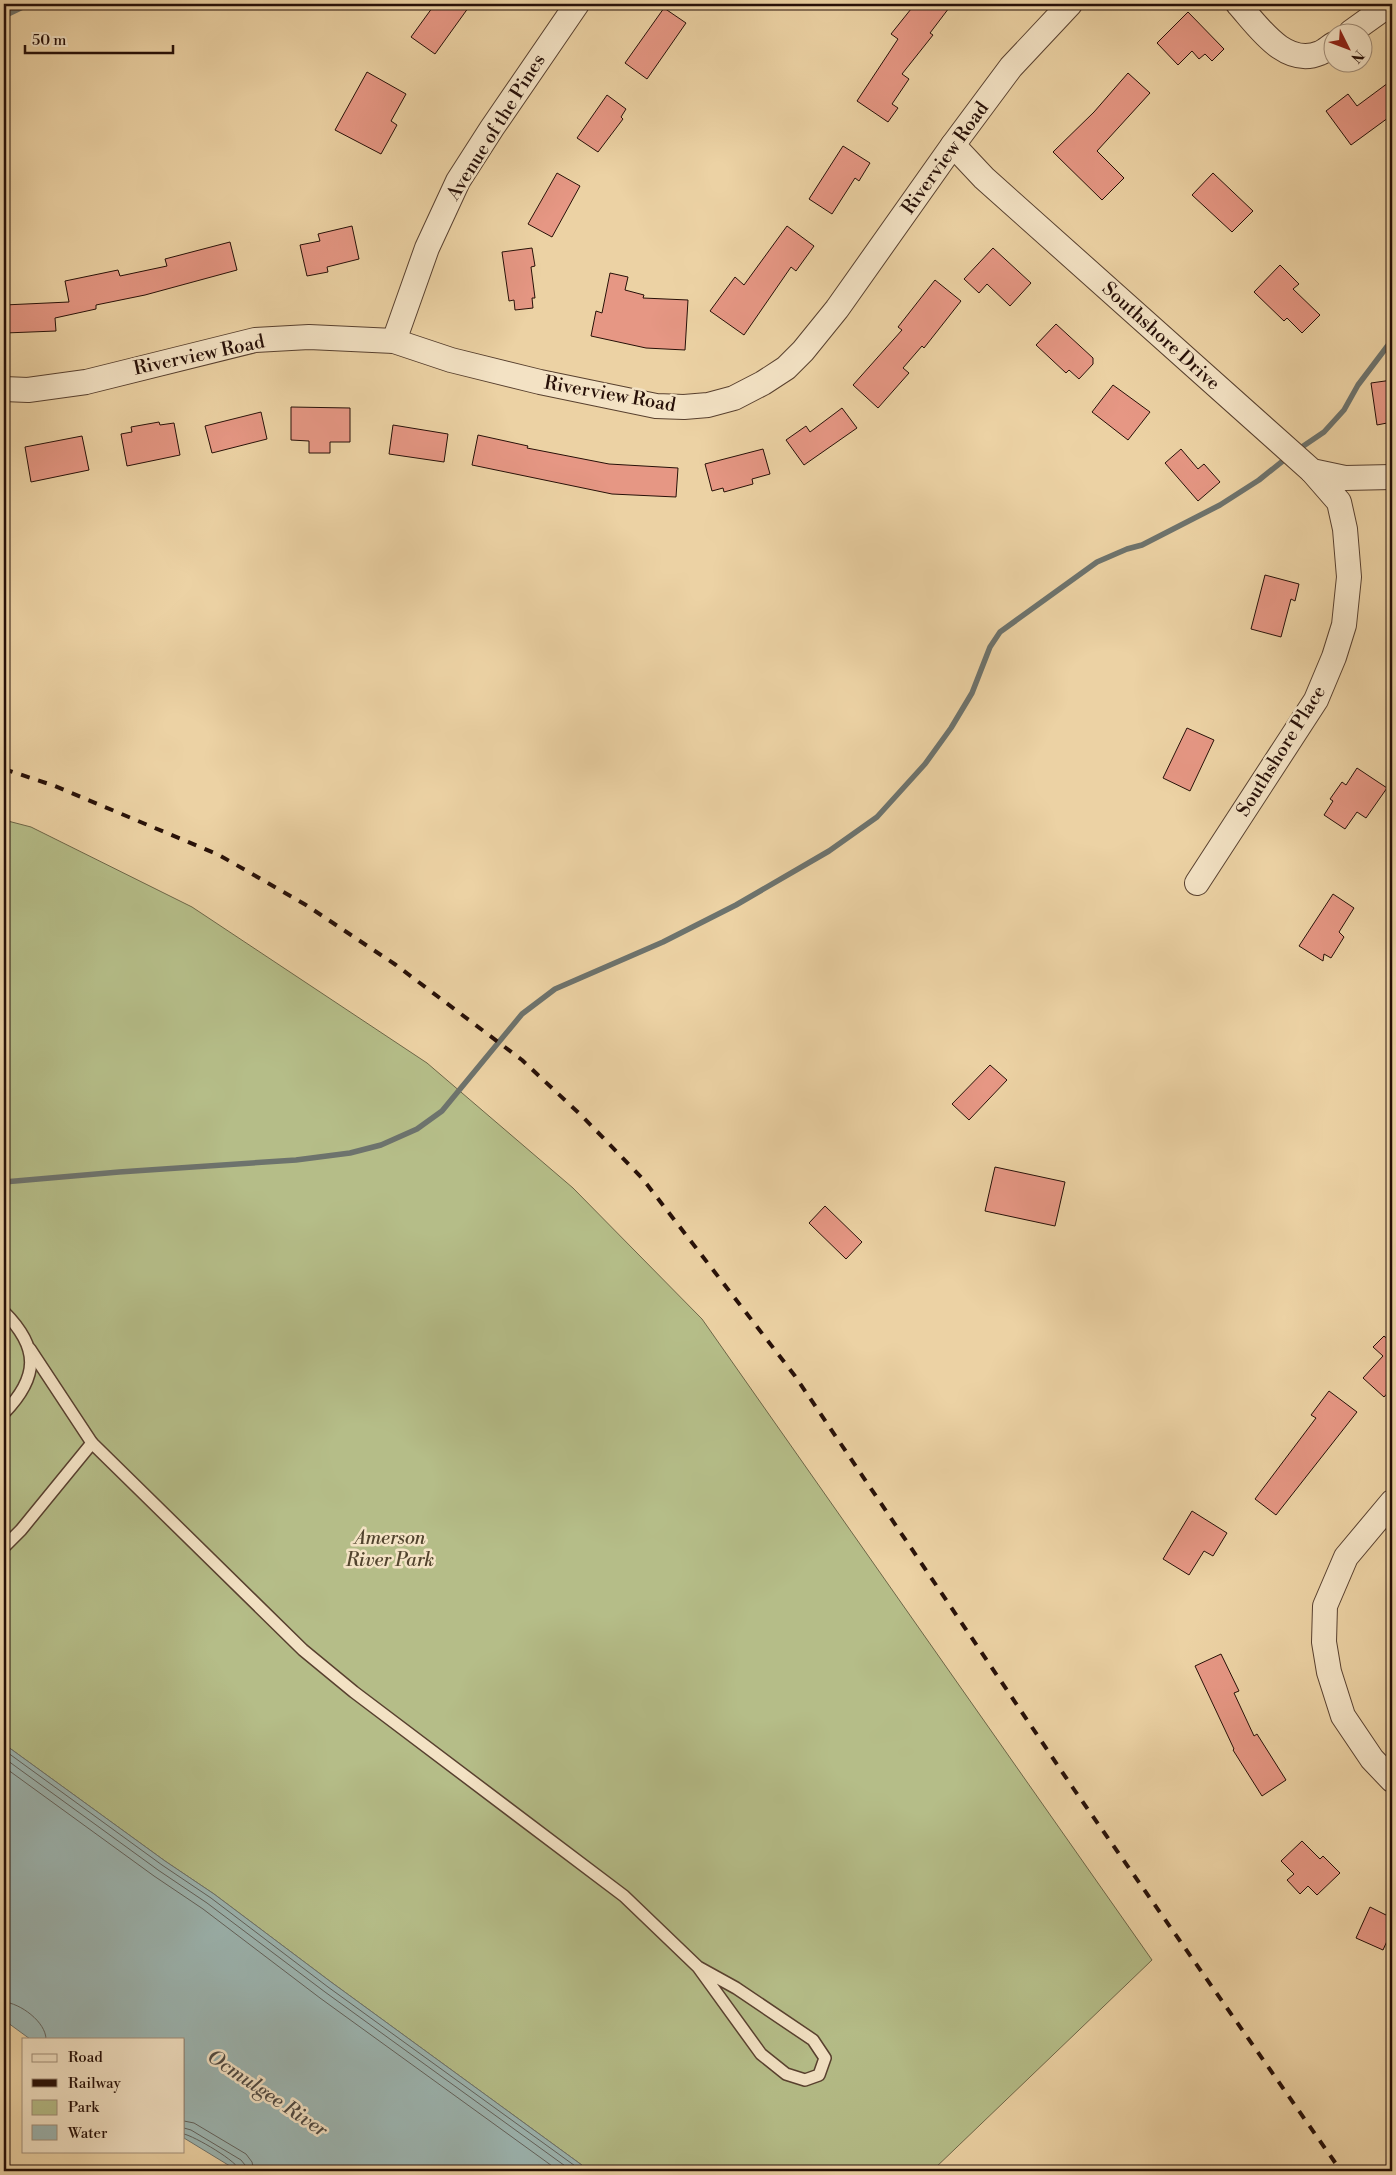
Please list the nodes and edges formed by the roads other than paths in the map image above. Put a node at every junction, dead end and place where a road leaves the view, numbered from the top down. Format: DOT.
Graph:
graph roads {
  1 [pos="578,4"];
  2 [pos="1070,4"];
  3 [pos="1238,4"];
  4 [pos="1390,4"];
  5 [pos="1365,22"];
  6 [pos="1324,51"];
  7 [pos="953,145"];
  8 [pos="394,341"];
  9 [pos="4,389"];
  10 [pos="1312,471"];
  11 [pos="1392,477"];
  12 [pos="1197,883"];
  13 [pos="4,1312"];
  14 [pos="30,1349"];
  15 [pos="4,1413"];
  16 [pos="92,1443"];
  17 [pos="1392,1502"];
  18 [pos="4,1547"];
  19 [pos="1392,1780"];
  20 [pos="698,1968"];
  1 -- 8 [label="street, Avenue of the Pines"];
  2 -- 7 [label="street, Riverview Road"];
  3 -- 6 [label="street"];
  4 -- 5 [label="street"];
  7 -- 8 [label="street, Riverview Road"];
  7 -- 10 [label="street, Southshore Drive"];
  8 -- 9 [label="street, Riverview Road"];
  10 -- 11 [label="street, Southshore Drive"];
  10 -- 12 [label="street, Southshore Place"];
  13 -- 14 [label="lane"];
  14 -- 15 [label="lane"];
  14 -- 16 [label="lane"];
  16 -- 18 [label="lane"];
  16 -- 20 [label="lane"];
  17 -- 19 [label="street"];
  20 -- 20 [label="lane"];
}
